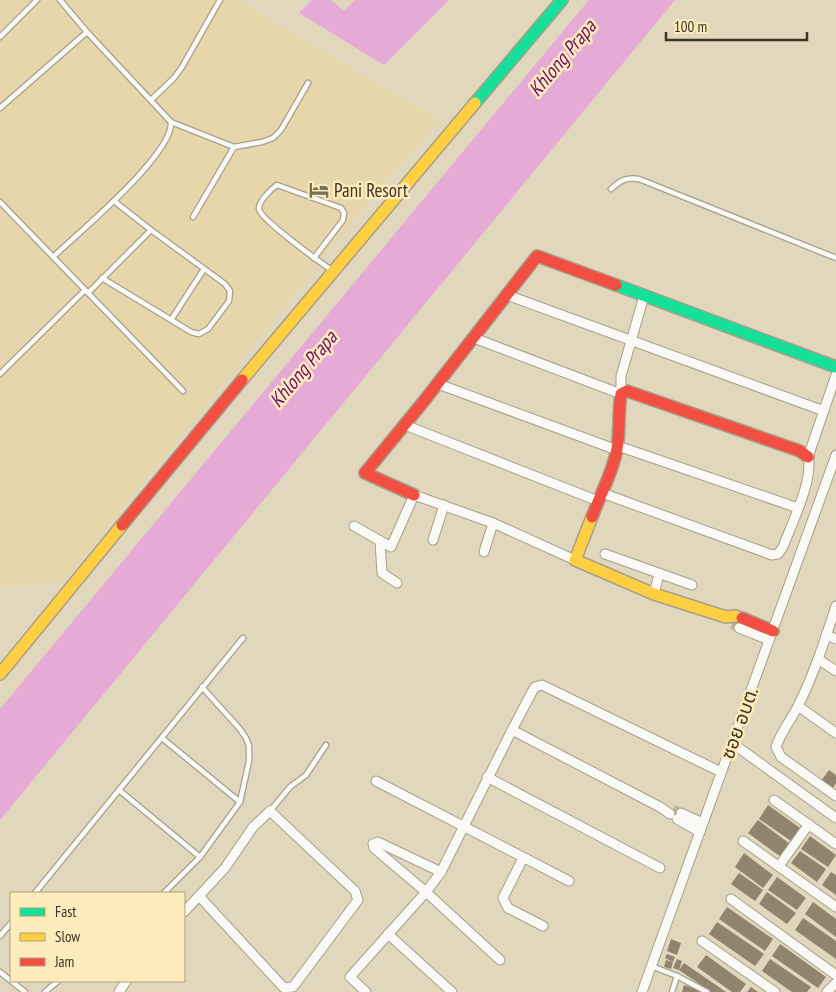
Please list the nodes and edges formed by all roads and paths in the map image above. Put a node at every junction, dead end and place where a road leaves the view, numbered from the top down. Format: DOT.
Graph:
graph roads {
  1 [pos="37,0"];
  2 [pos="60,0"];
  3 [pos="220,0"];
  4 [pos="562,0"];
  5 [pos="87,32"];
  6 [pos="0,37"];
  7 [pos="308,84"];
  8 [pos="151,100"];
  9 [pos="0,108"];
  10 [pos="171,122"];
  11 [pos="234,147"];
  12 [pos="611,189"];
  13 [pos="114,201"];
  14 [pos="0,202"];
  15 [pos="193,217"];
  16 [pos="151,230"];
  17 [pos="53,257"];
  18 [pos="314,258"];
  19 [pos="836,258"];
  20 [pos="204,269"];
  21 [pos="334,272"];
  22 [pos="102,278"];
  23 [pos="86,292"];
  24 [pos="507,295"];
  25 [pos="644,296"];
  26 [pos="171,320"];
  27 [pos="474,338"];
  28 [pos="632,341"];
  29 [pos="836,367"];
  30 [pos="0,374"];
  31 [pos="836,375"];
  32 [pos="438,384"];
  33 [pos="183,391"];
  34 [pos="621,394"];
  35 [pos="824,412"];
  36 [pos="405,425"];
  37 [pos="618,448"];
  38 [pos="836,454"];
  39 [pos="808,458"];
  40 [pos="414,495"];
  41 [pos="600,497"];
  42 [pos="444,505"];
  43 [pos="798,508"];
  44 [pos="493,523"];
  45 [pos="354,526"];
  46 [pos="434,540"];
  47 [pos="380,541"];
  48 [pos="484,552"];
  49 [pos="605,554"];
  50 [pos="574,560"];
  51 [pos="659,574"];
  52 [pos="397,583"];
  53 [pos="692,585"];
  54 [pos="654,594"];
  55 [pos="836,606"];
  56 [pos="771,635"];
  57 [pos="826,635"];
  58 [pos="242,638"];
  59 [pos="836,639"];
  60 [pos="818,659"];
  61 [pos="836,671"];
  62 [pos="0,674"];
  63 [pos="202,687"];
  64 [pos="798,706"];
  65 [pos="512,730"];
  66 [pos="836,733"];
  67 [pos="162,738"];
  68 [pos="732,743"];
  69 [pos="326,746"];
  70 [pos="781,757"];
  71 [pos="722,772"];
  72 [pos="771,772"];
  73 [pos="487,777"];
  74 [pos="376,781"];
  75 [pos="119,790"];
  76 [pos="836,796"];
  77 [pos="774,800"];
  78 [pos="240,802"];
  79 [pos="270,811"];
  80 [pos="836,818"];
  81 [pos="809,824"];
  82 [pos="462,827"];
  83 [pos="702,827"];
  84 [pos="743,841"];
  85 [pos="836,844"];
  86 [pos="200,857"];
  87 [pos="523,858"];
  88 [pos="779,866"];
  89 [pos="660,868"];
  90 [pos="440,872"];
  91 [pos="569,882"];
  92 [pos="36,892"];
  93 [pos="165,892"];
  94 [pos="426,892"];
  95 [pos="199,896"];
  96 [pos="731,899"];
  97 [pos="836,907"];
  98 [pos="185,911"];
  99 [pos="10,924"];
  100 [pos="544,926"];
  101 [pos="388,934"];
  102 [pos="0,936"];
  103 [pos="702,941"];
  104 [pos="500,960"];
  105 [pos="651,966"];
  106 [pos="0,972"];
  107 [pos="836,975"];
  108 [pos="677,976"];
  109 [pos="10,980"];
  110 [pos="12,982"];
  111 [pos="57,982"];
  112 [pos="836,983"];
  113 [pos="25,992"];
  114 [pos="45,992"];
  115 [pos="366,992"];
  116 [pos="452,992"];
  117 [pos="642,992"];
  118 [pos="672,992"];
  119 [pos="706,992"];
  120 [pos="775,992"];
  121 [pos="827,992"];
  1 -- 6 [label="lane"];
  2 -- 5 [label="lane"];
  3 -- 8 [label="lane"];
  4 -- 21 [label="street"];
  5 -- 8 [label="lane"];
  5 -- 9 [label="lane"];
  7 -- 11 [label="lane"];
  8 -- 10 [label="lane"];
  10 -- 11 [label="lane"];
  10 -- 13 [label="lane"];
  11 -- 15 [label="lane"];
  12 -- 19 [label="lane"];
  13 -- 16 [label="lane"];
  13 -- 17 [label="lane"];
  14 -- 17 [label="lane"];
  16 -- 20 [label="lane"];
  16 -- 22 [label="lane"];
  17 -- 23 [label="lane"];
  18 -- 18 [label="lane"];
  18 -- 21 [label="lane"];
  20 -- 26 [label="lane"];
  20 -- 26 [label="lane"];
  21 -- 62 [label="street"];
  22 -- 23 [label="lane"];
  22 -- 26 [label="lane"];
  23 -- 30 [label="lane"];
  23 -- 33 [label="lane"];
  24 -- 25 [label="street"];
  24 -- 27 [label="street"];
  24 -- 28 [label="street"];
  25 -- 28 [label="street"];
  25 -- 29 [label="street"];
  27 -- 32 [label="street"];
  27 -- 34 [label="street"];
  28 -- 34 [label="street"];
  28 -- 35 [label="street"];
  31 -- 35 [label="street"];
  32 -- 36 [label="street"];
  32 -- 37 [label="street"];
  34 -- 37 [label="street"];
  34 -- 39 [label="street"];
  35 -- 39 [label="street"];
  36 -- 40 [label="street"];
  36 -- 41 [label="street"];
  37 -- 41 [label="street"];
  37 -- 43 [label="street"];
  38 -- 56 [label="street, ซอย อบต."];
  39 -- 43 [label="street"];
  40 -- 42 [label="street"];
  40 -- 47 [label="street"];
  41 -- 43 [label="street"];
  41 -- 50 [label="street"];
  42 -- 44 [label="street"];
  42 -- 46 [label="street"];
  44 -- 48 [label="street"];
  44 -- 50 [label="street"];
  45 -- 47 [label="street"];
  47 -- 52 [label="street"];
  49 -- 51 [label="street"];
  50 -- 54 [label="street"];
  51 -- 53 [label="street"];
  51 -- 54 [label="street"];
  54 -- 56 [label="street"];
  55 -- 57 [label="street"];
  56 -- 68 [label="street, ซอย อบต."];
  57 -- 59 [label="street"];
  57 -- 60 [label="street"];
  58 -- 63 [label="lane"];
  60 -- 61 [label="street"];
  60 -- 64 [label="street"];
  63 -- 67 [label="lane"];
  63 -- 78 [label="lane"];
  64 -- 66 [label="street"];
  64 -- 70 [label="street"];
  65 -- 71 [label="street"];
  65 -- 73 [label="street"];
  65 -- 83 [label="street"];
  67 -- 75 [label="lane"];
  67 -- 78 [label="lane"];
  68 -- 71 [label="street, ซอย อบต."];
  68 -- 72 [label="street"];
  69 -- 79 [label="lane"];
  70 -- 72 [label="street"];
  70 -- 76 [label="street"];
  71 -- 83 [label="street, ซอย อบต."];
  72 -- 80 [label="street"];
  73 -- 82 [label="street"];
  73 -- 89 [label="street"];
  74 -- 82 [label="street"];
  75 -- 86 [label="lane"];
  75 -- 92 [label="lane"];
  77 -- 81 [label="street"];
  78 -- 86 [label="lane"];
  79 -- 95 [label="street"];
  79 -- 95 [label="street"];
  81 -- 85 [label="street"];
  81 -- 88 [label="street"];
  82 -- 87 [label="street"];
  82 -- 90 [label="street"];
  83 -- 105 [label="street, ซอย อบต."];
  84 -- 88 [label="street"];
  86 -- 93 [label="lane"];
  87 -- 91 [label="street"];
  87 -- 100 [label="street"];
  88 -- 97 [label="street"];
  90 -- 94 [label="street"];
  90 -- 94 [label="street"];
  94 -- 101 [label="street"];
  94 -- 104 [label="street"];
  95 -- 98 [label="street"];
  96 -- 107 [label="street"];
  99 -- 102 [label="lane"];
  101 -- 115 [label="street"];
  101 -- 116 [label="street"];
  103 -- 120 [label="street"];
  105 -- 108 [label="lane"];
  105 -- 117 [label="street, ซอย อบต."];
  106 -- 109 [label="lane"];
  108 -- 118 [label="lane"];
  108 -- 119 [label="lane"];
  110 -- 113 [label="lane"];
  111 -- 114 [label="lane"];
  112 -- 121 [label="street"];
}
